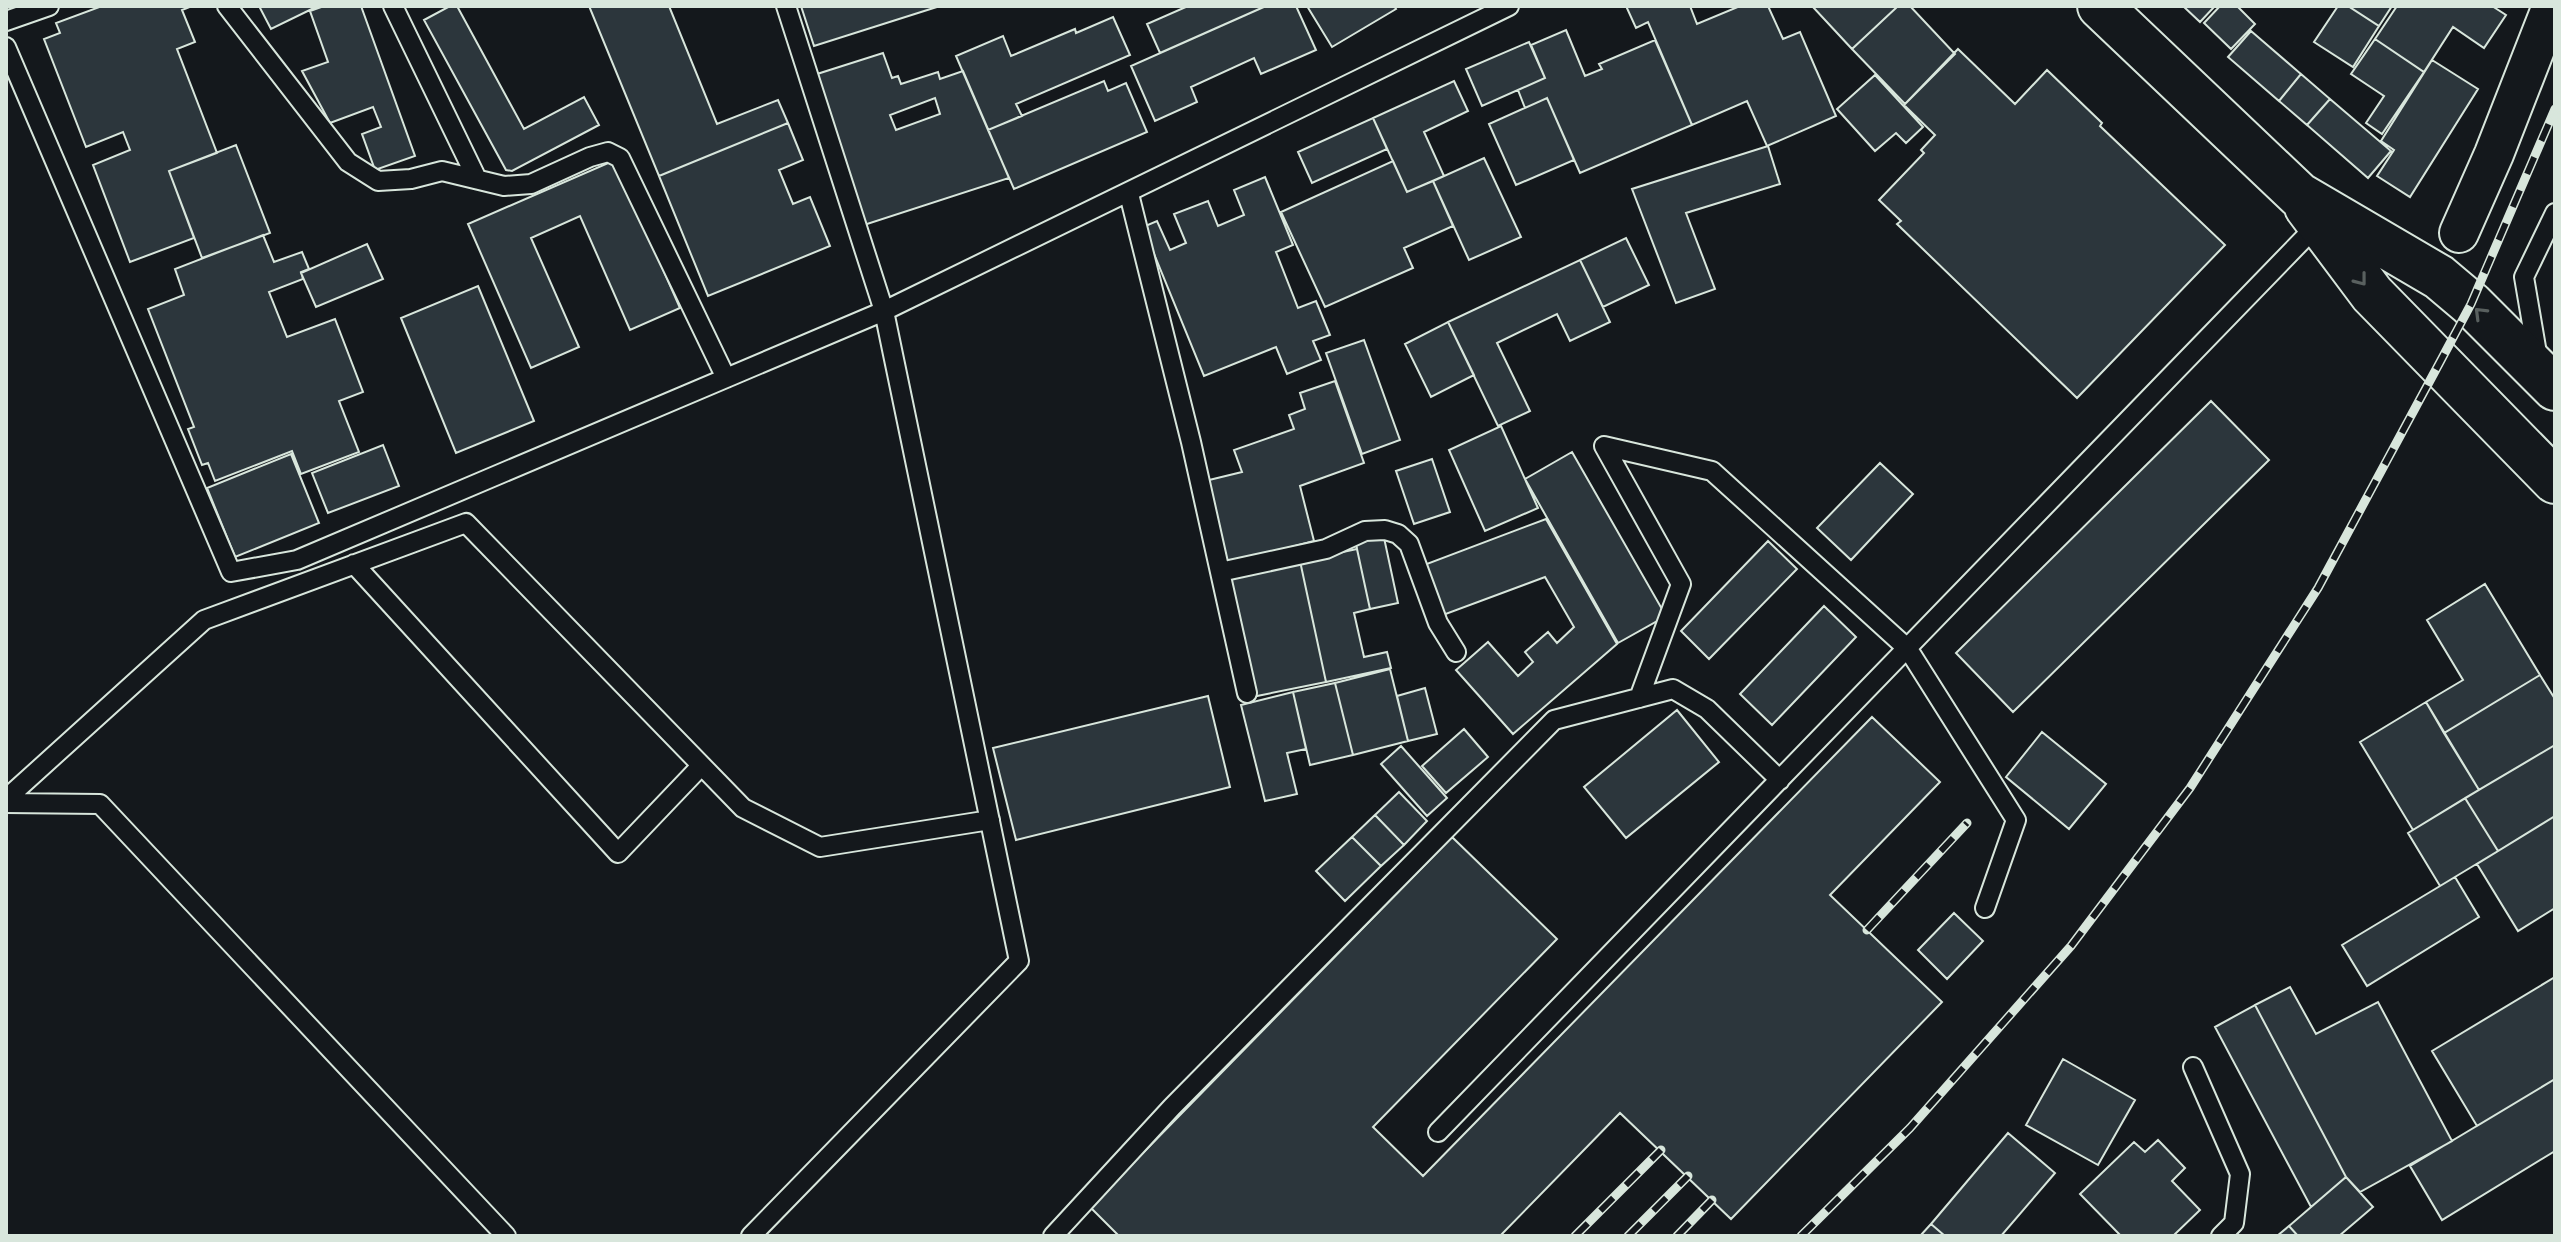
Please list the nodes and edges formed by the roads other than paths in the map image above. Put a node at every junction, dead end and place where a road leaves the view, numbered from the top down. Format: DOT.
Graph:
graph roads {
  1 [pos="49,6"];
  2 [pos="227,6"];
  3 [pos="393,6"];
  4 [pos="786,6"];
  5 [pos="1509,6"];
  6 [pos="2100,6"];
  7 [pos="2552,6"];
  8 [pos="6,21"];
  9 [pos="6,47"];
  10 [pos="477,179"];
  11 [pos="1129,194"];
  12 [pos="2309,210"];
  13 [pos="2555,213"];
  14 [pos="2459,233"];
  15 [pos="884,311"];
  16 [pos="726,378"];
  17 [pos="2548,381"];
  18 [pos="2555,481"];
  19 [pos="354,564"];
  20 [pos="1220,572"];
  21 [pos="1908,649"];
  22 [pos="1456,652"];
  23 [pos="1247,693"];
  24 [pos="1639,698"];
  25 [pos="701,766"];
  26 [pos="1780,780"];
  27 [pos="6,801"];
  28 [pos="990,820"];
  29 [pos="1985,908"];
  30 [pos="2193,1067"];
  31 [pos="1438,1132"];
  32 [pos="506,1236"];
  33 [pos="751,1236"];
  34 [pos="1053,1236"];
  35 [pos="2221,1236"];
  1 -- 8 [label="lane"];
  2 -- 10 [label="lane"];
  3 -- 10 [label="lane"];
  4 -- 15 [label="lane"];
  5 -- 11 [label="lane"];
  6 -- 12 [label="main road"];
  7 -- 14 [label="street"];
  9 -- 16 [label="lane"];
  10 -- 16 [label="lane"];
  11 -- 15 [label="lane"];
  11 -- 20 [label="lane"];
  17 -- 12 [label="main road, one-way"];
  12 -- 18 [label="main road, one-way"];
  12 -- 21 [label="lane"];
  13 -- 17 [label="lane"];
  15 -- 16 [label="lane"];
  15 -- 28 [label="lane"];
  19 -- 25 [label="lane"];
  19 -- 25 [label="lane"];
  19 -- 27 [label="lane"];
  20 -- 22 [label="lane"];
  20 -- 23 [label="lane"];
  21 -- 24 [label="lane"];
  21 -- 26 [label="lane"];
  21 -- 29 [label="lane"];
  24 -- 26 [label="lane"];
  24 -- 34 [label="lane"];
  25 -- 28 [label="lane"];
  26 -- 31 [label="lane"];
  27 -- 32 [label="lane"];
  28 -- 33 [label="lane"];
  30 -- 35 [label="lane"];
}
